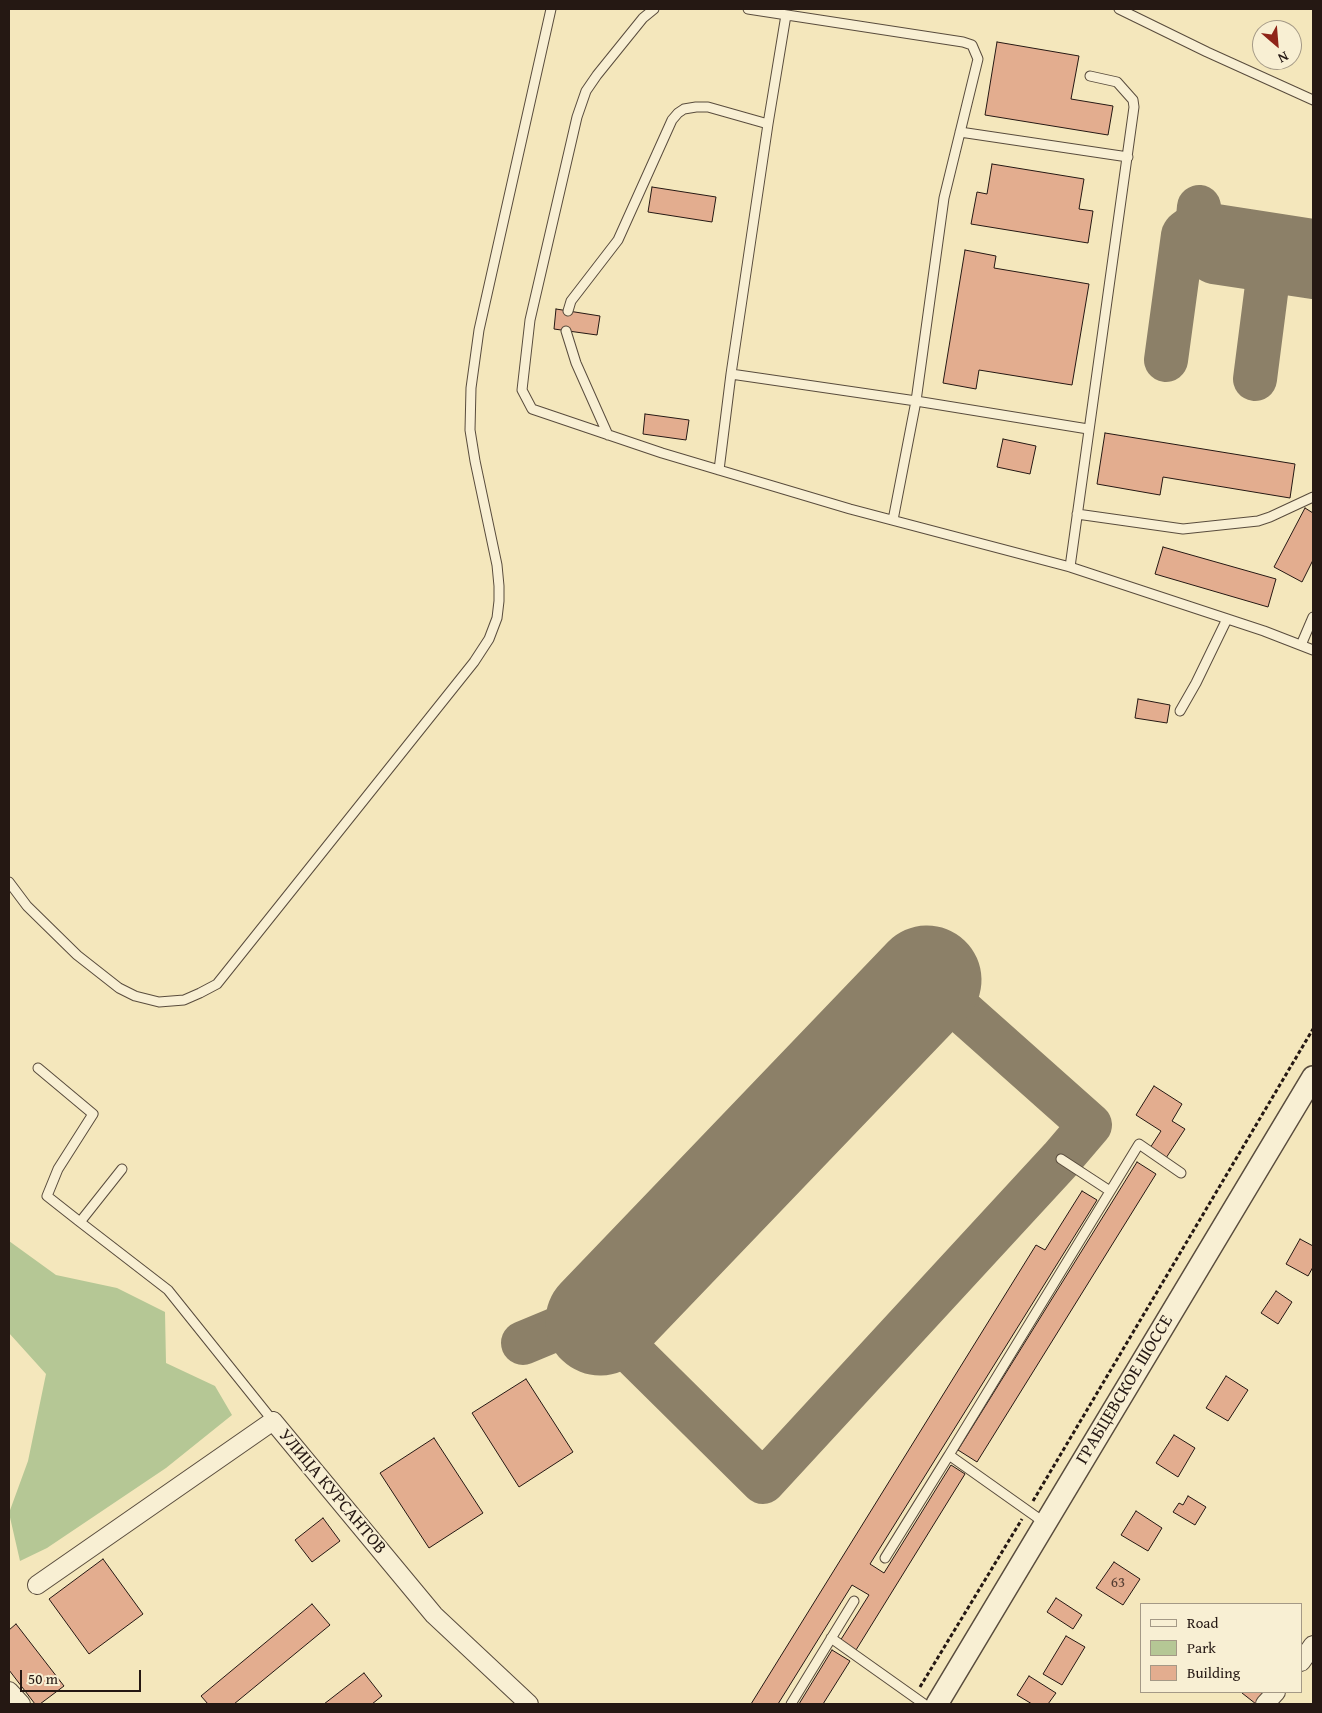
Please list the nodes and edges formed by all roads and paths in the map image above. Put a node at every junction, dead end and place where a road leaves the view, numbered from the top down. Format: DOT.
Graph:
graph roads {
  1 [pos="551,9"];
  2 [pos="654,9"];
  3 [pos="748,9"];
  4 [pos="1119,9"];
  5 [pos="786,15"];
  6 [pos="1090,76"];
  7 [pos="1313,100"];
  8 [pos="768,124"];
  9 [pos="960,132"];
  10 [pos="1128,157"];
  11 [pos="568,311"];
  12 [pos="566,331"];
  13 [pos="730,374"];
  14 [pos="916,401"];
  15 [pos="1088,430"];
  16 [pos="608,435"];
  17 [pos="719,470"];
  18 [pos="1313,497"];
  19 [pos="1077,514"];
  20 [pos="894,520"];
  21 [pos="1070,568"];
  22 [pos="1313,616"];
  23 [pos="1227,619"];
  24 [pos="1300,645"];
  25 [pos="1313,650"];
  26 [pos="1180,711"];
  27 [pos="9,882"];
  28 [pos="1313,1029"];
  29 [pos="38,1068"];
  30 [pos="1313,1076"];
  31 [pos="1061,1159"];
  32 [pos="122,1169"];
  33 [pos="1182,1173"];
  34 [pos="1110,1191"];
  35 [pos="80,1222"];
  36 [pos="273,1421"];
  37 [pos="949,1454"];
  38 [pos="1027,1510"];
  39 [pos="1045,1523"];
  40 [pos="886,1558"];
  41 [pos="37,1585"];
  42 [pos="854,1601"];
  43 [pos="831,1638"];
  44 [pos="1313,1645"];
  45 [pos="1302,1661"];
  46 [pos="9,1691"];
  47 [pos="1275,1693"];
  48 [pos="914,1697"];
  49 [pos="936,1703"];
  50 [pos="21,1704"];
  51 [pos="529,1704"];
  52 [pos="791,1704"];
  53 [pos="1264,1704"];
  1 -- 27 [label="lane"];
  2 -- 16 [label="lane"];
  3 -- 5 [label="lane"];
  4 -- 7 [label="lane"];
  5 -- 8 [label="lane"];
  5 -- 9 [label="lane"];
  6 -- 10 [label="lane"];
  8 -- 11 [label="lane"];
  8 -- 13 [label="lane"];
  9 -- 10 [label="lane"];
  9 -- 14 [label="lane"];
  10 -- 15 [label="lane"];
  12 -- 16 [label="lane"];
  13 -- 14 [label="lane"];
  13 -- 17 [label="lane"];
  14 -- 15 [label="lane"];
  14 -- 20 [label="lane"];
  15 -- 19 [label="lane"];
  16 -- 17 [label="lane"];
  17 -- 20 [label="lane"];
  18 -- 19 [label="lane"];
  19 -- 21 [label="lane"];
  20 -- 21 [label="lane"];
  21 -- 23 [label="lane"];
  22 -- 24 [label="lane"];
  23 -- 24 [label="lane"];
  23 -- 26 [label="lane"];
  24 -- 25 [label="lane"];
  28 -- 38 [label="path"];
  29 -- 35 [label="lane"];
  30 -- 39 [label="street, ГРАБЦЕВСКОЕ ШОССЕ"];
  31 -- 34 [label="lane"];
  32 -- 35 [label="lane"];
  33 -- 34 [label="lane"];
  34 -- 37 [label="lane"];
  35 -- 36 [label="lane"];
  36 -- 41 [label="street, УЛИЦА КУРСАНТОВ"];
  36 -- 51 [label="street, УЛИЦА КУРСАНТОВ"];
  37 -- 38 [label="lane"];
  37 -- 40 [label="lane"];
  38 -- 39 [label="lane"];
  38 -- 48 [label="path"];
  39 -- 49 [label="street, ГРАБЦЕВСКОЕ ШОССЕ"];
  42 -- 43 [label="lane"];
  43 -- 48 [label="lane"];
  43 -- 52 [label="lane"];
  44 -- 45 [label="street"];
  46 -- 50 [label="street"];
  47 -- 53 [label="street"];
  48 -- 49 [label="lane"];
}
